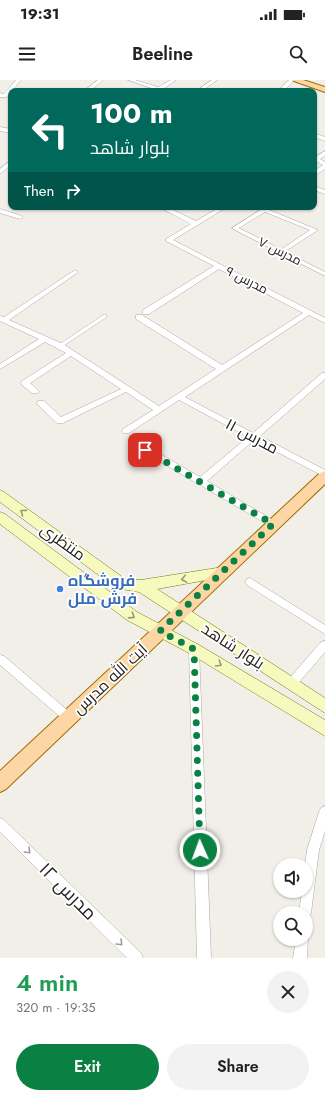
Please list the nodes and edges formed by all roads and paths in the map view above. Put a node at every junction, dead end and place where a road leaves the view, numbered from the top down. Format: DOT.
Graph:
graph roads {
  1 [pos="19,80"];
  2 [pos="101,80"];
  3 [pos="130,80"];
  4 [pos="174,80"];
  5 [pos="216,80"];
  6 [pos="294,80"];
  7 [pos="307,80"];
  8 [pos="325,86"];
  9 [pos="10,88"];
  10 [pos="91,88"];
  11 [pos="156,88"];
  12 [pos="161,88"];
  13 [pos="204,88"];
  14 [pos="285,88"];
  15 [pos="325,90"];
  16 [pos="325,165"];
  17 [pos="317,172"];
  18 [pos="168,210"];
  19 [pos="219,210"];
  20 [pos="264,210"];
  21 [pos="271,210"];
  22 [pos="0,211"];
  23 [pos="20,218"];
  24 [pos="196,223"];
  25 [pos="235,228"];
  26 [pos="281,252"];
  27 [pos="219,266"];
  28 [pos="75,272"];
  29 [pos="325,274"];
  30 [pos="146,312"];
  31 [pos="309,312"];
  32 [pos="105,316"];
  33 [pos="139,316"];
  34 [pos="2,319"];
  35 [pos="325,320"];
  36 [pos="45,338"];
  37 [pos="60,346"];
  38 [pos="71,353"];
  39 [pos="0,367"];
  40 [pos="222,369"];
  41 [pos="325,375"];
  42 [pos="127,389"];
  43 [pos="35,392"];
  44 [pos="179,397"];
  45 [pos="40,403"];
  46 [pos="159,410"];
  47 [pos="126,431"];
  48 [pos="253,437"];
  49 [pos="145,450"];
  50 [pos="325,475"];
  51 [pos="202,481"];
  52 [pos="0,495"];
  53 [pos="0,517"];
  54 [pos="273,524"];
  55 [pos="74,550"];
  56 [pos="60,562"];
  57 [pos="223,572"];
  58 [pos="250,582"];
  59 [pos="141,586"];
  60 [pos="180,613"];
  61 [pos="325,630"];
  62 [pos="160,631"];
  63 [pos="325,645"];
  64 [pos="194,649"];
  65 [pos="0,659"];
  66 [pos="291,684"];
  67 [pos="325,706"];
  68 [pos="69,718"];
  69 [pos="325,729"];
  70 [pos="0,783"];
  71 [pos="325,812"];
  72 [pos="0,824"];
  73 [pos="306,906"];
  74 [pos="301,946"];
  75 [pos="136,958"];
  76 [pos="204,958"];
  77 [pos="300,958"];
  1 -- 9 [label="street"];
  2 -- 10 [label="street"];
  3 -- 11 [label="street"];
  4 -- 12 [label="street"];
  5 -- 13 [label="street"];
  6 -- 14 [label="street"];
  6 -- 15 [label="main road"];
  7 -- 8 [label="main road"];
  16 -- 17 [label="street"];
  18 -- 24 [label="street"];
  19 -- 24 [label="street"];
  20 -- 25 [label="street"];
  21 -- 26 [label="street"];
  22 -- 23 [label="street"];
  24 -- 27 [label="street, مدرس ۹"];
  25 -- 26 [label="lane, مدرس ۷"];
  26 -- 29 [label="lane, مدرس ۷"];
  27 -- 30 [label="street"];
  27 -- 31 [label="street, مدرس ۹"];
  28 -- 34 [label="street"];
  31 -- 35 [label="street, مدرس ۹"];
  31 -- 40 [label="street"];
  32 -- 37 [label="lane"];
  33 -- 40 [label="street"];
  34 -- 36 [label="street"];
  36 -- 37 [label="street"];
  36 -- 39 [label="street"];
  37 -- 38 [label="street"];
  38 -- 42 [label="street"];
  38 -- 43 [label="street"];
  40 -- 44 [label="street"];
  41 -- 48 [label="street"];
  42 -- 45 [label="street"];
  42 -- 46 [label="street"];
  44 -- 46 [label="street"];
  44 -- 48 [label="street, مدرس ۱۱"];
  46 -- 47 [label="street"];
  48 -- 50 [label="street, مدرس ۱۱"];
  48 -- 51 [label="street"];
  49 -- 51 [label="street"];
  50 -- 54 [label="main road, آیت الله مدرس"];
  51 -- 54 [label="street"];
  55 -- 52 [label="street, منتظری, one-way"];
  53 -- 56 [label="street, منتظری"];
  54 -- 57 [label="main road, آیت الله مدرس"];
  55 -- 56 [label="street"];
  55 -- 59 [label="street, منتظری"];
  56 -- 62 [label="street, منتظری, one-way"];
  57 -- 59 [label="street, منتظری, one-way"];
  57 -- 60 [label="main road, آیت الله مدرس"];
  58 -- 61 [label="street"];
  59 -- 60 [label="street, بلوار شاهد"];
  60 -- 62 [label="main road, آیت الله مدرس"];
  60 -- 66 [label="street, بلوار شاهد"];
  62 -- 64 [label="street, بلوار شاهد"];
  62 -- 68 [label="main road, آیت الله مدرس"];
  63 -- 66 [label="street"];
  64 -- 69 [label="street, بلوار شاهد, one-way"];
  64 -- 76 [label="street"];
  65 -- 68 [label="street"];
  66 -- 67 [label="street, بلوار شاهد"];
  68 -- 70 [label="main road, آیت الله مدرس"];
  71 -- 73 [label="street"];
  72 -- 75 [label="street, مدرس ۱۲, one-way"];
  74 -- 77 [label="street"];
}
